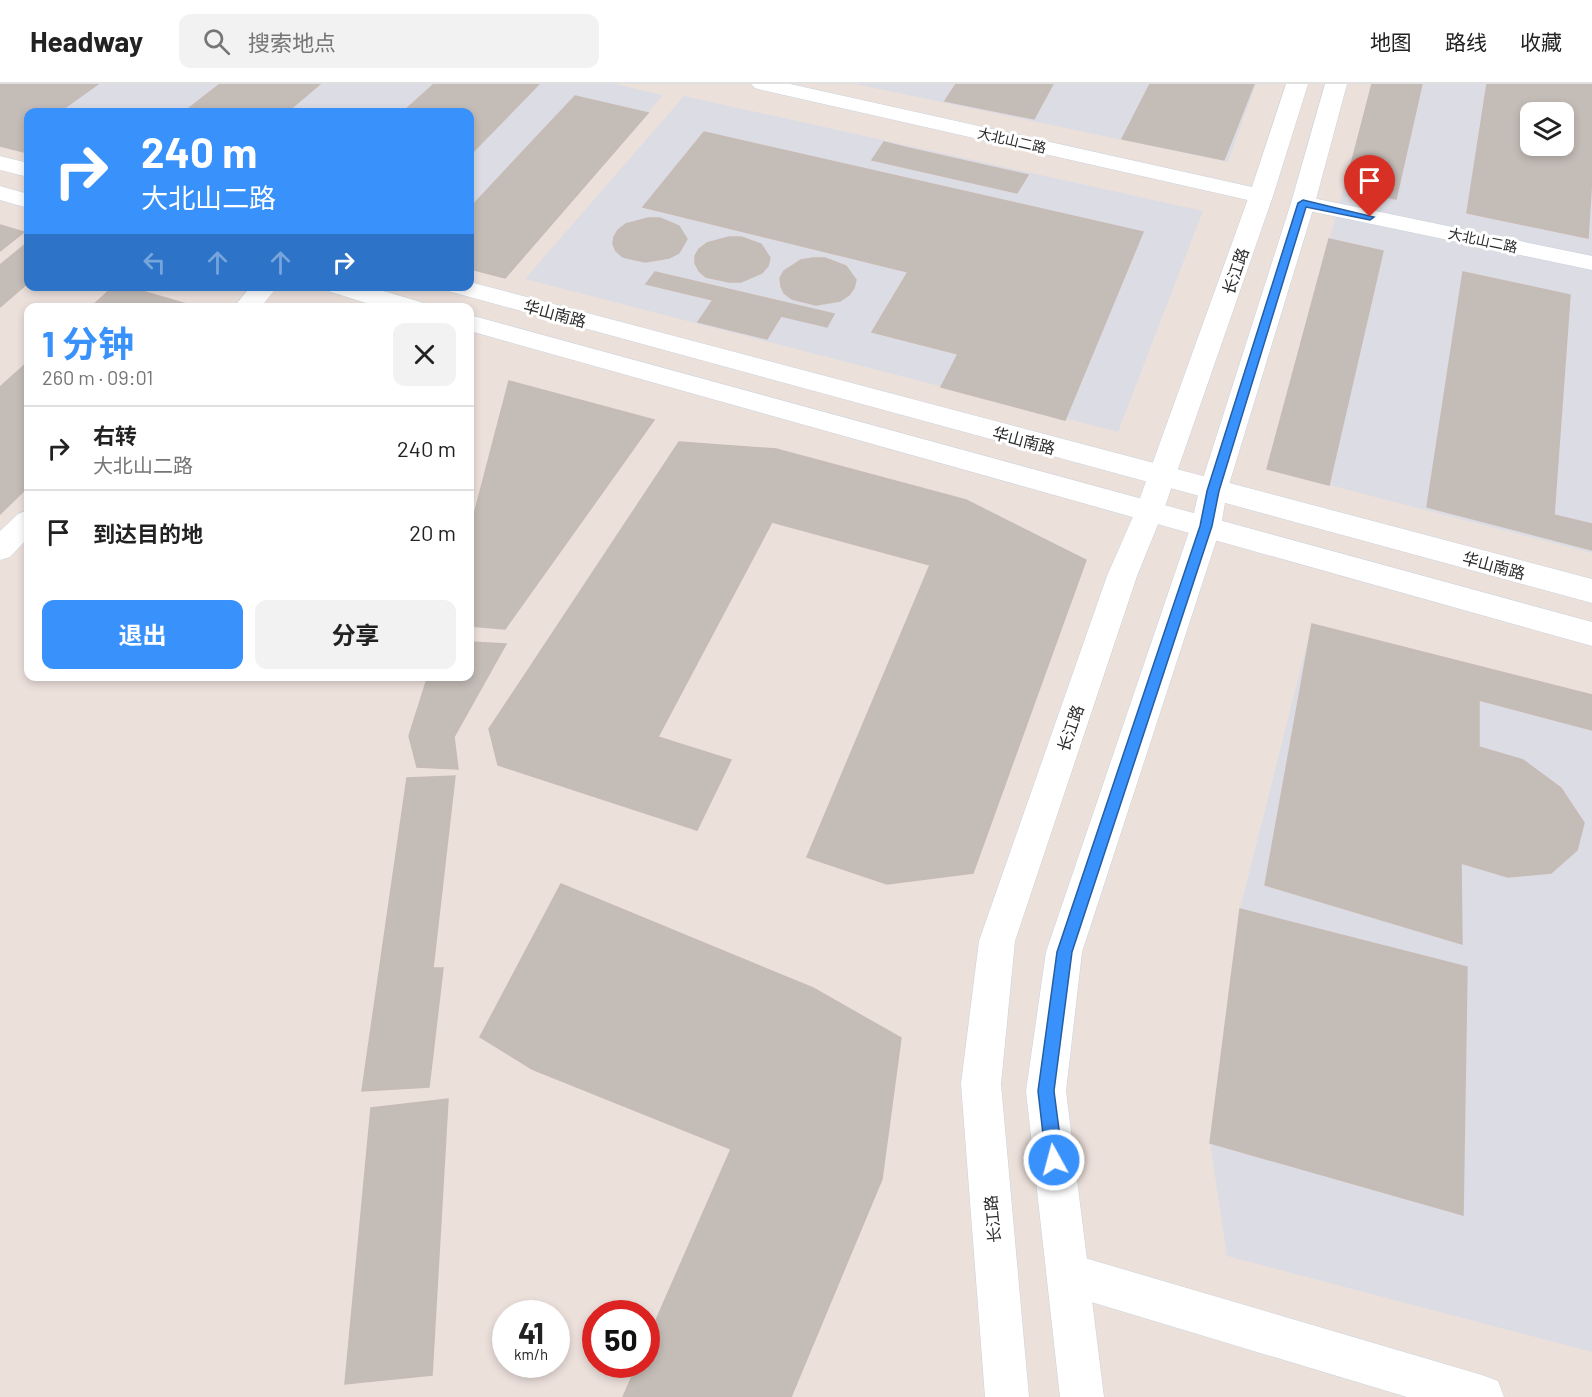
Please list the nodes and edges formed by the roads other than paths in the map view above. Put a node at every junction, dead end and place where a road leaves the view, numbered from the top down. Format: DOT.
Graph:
graph roads {
  1 [pos="762,84"];
  2 [pos="1297,84"];
  3 [pos="1336,84"];
  4 [pos="0,163"];
  5 [pos="24,170"];
  6 [pos="0,193"];
  7 [pos="1262,196"];
  8 [pos="24,200"];
  9 [pos="1303,203"];
  10 [pos="1592,263"];
  11 [pos="261,291"];
  12 [pos="354,291"];
  13 [pos="474,291"];
  14 [pos="250,303"];
  15 [pos="395,303"];
  16 [pos="474,324"];
  17 [pos="1162,478"];
  18 [pos="1213,491"];
  19 [pos="1149,512"];
  20 [pos="24,525"];
  21 [pos="1206,526"];
  22 [pos="0,549"];
  23 [pos="1592,591"];
  24 [pos="1592,634"];
  25 [pos="1068,1274"];
  26 [pos="1007,1397"];
  27 [pos="1082,1397"];
  28 [pos="1482,1397"];
  1 -- 7 [label="street, 大北山二路"];
  2 -- 7 [label="street, 长江路"];
  3 -- 9 [label="street"];
  4 -- 5 [label="street"];
  6 -- 8 [label="street"];
  7 -- 17 [label="street, 长江路"];
  9 -- 10 [label="street, 大北山二路"];
  9 -- 18 [label="street"];
  11 -- 14 [label="street"];
  12 -- 15 [label="street"];
  13 -- 17 [label="street, 华山南路"];
  16 -- 19 [label="street, 华山南路"];
  17 -- 18 [label="street, 华山南路"];
  17 -- 19 [label="street, 长江路"];
  18 -- 21 [label="street"];
  18 -- 23 [label="street, 华山南路"];
  19 -- 21 [label="street, 华山南路"];
  19 -- 26 [label="street, 长江路"];
  20 -- 22 [label="street"];
  21 -- 24 [label="street, 华山南路"];
  21 -- 25 [label="street"];
  25 -- 27 [label="street"];
  25 -- 28 [label="street"];
}
